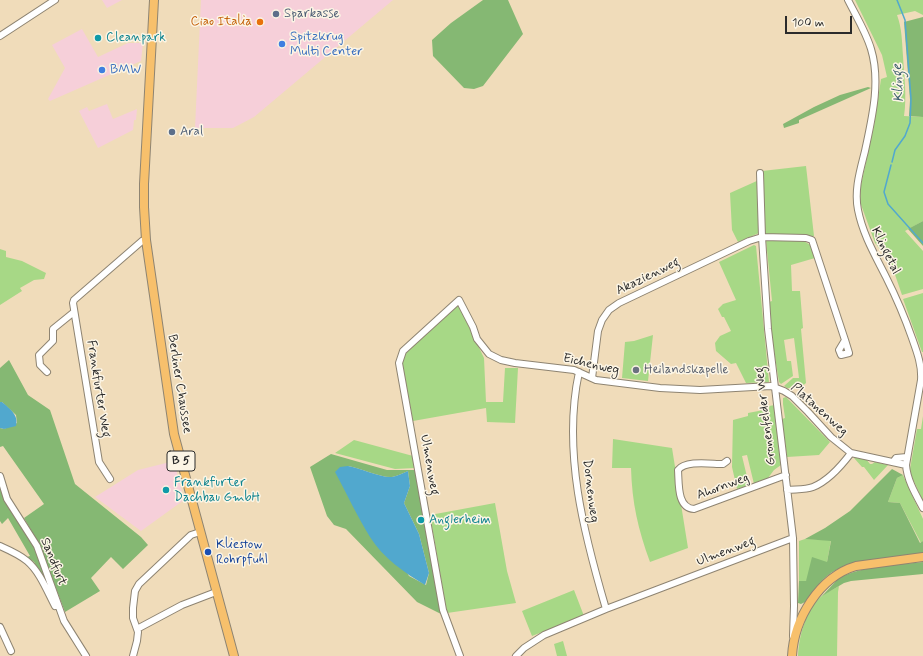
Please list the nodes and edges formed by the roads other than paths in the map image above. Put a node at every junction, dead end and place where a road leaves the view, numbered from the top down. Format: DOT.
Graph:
graph roads {
  1 [pos="55,0"];
  2 [pos="151,0"];
  3 [pos="154,0"];
  4 [pos="848,0"];
  5 [pos="0,36"];
  6 [pos="760,173"];
  7 [pos="762,237"];
  8 [pos="144,239"];
  9 [pos="459,300"];
  10 [pos="74,312"];
  11 [pos="845,340"];
  12 [pos="47,372"];
  13 [pos="579,372"];
  14 [pos="592,378"];
  15 [pos="776,388"];
  16 [pos="851,453"];
  17 [pos="907,457"];
  18 [pos="727,461"];
  19 [pos="893,462"];
  20 [pos="906,465"];
  21 [pos="786,475"];
  22 [pos="0,476"];
  23 [pos="110,479"];
  24 [pos="787,490"];
  25 [pos="923,508"];
  26 [pos="200,532"];
  27 [pos="793,538"];
  28 [pos="0,546"];
  29 [pos="923,557"];
  30 [pos="216,592"];
  31 [pos="606,609"];
  32 [pos="64,621"];
  33 [pos="0,627"];
  34 [pos="137,629"];
  35 [pos="2,636"];
  36 [pos="793,644"];
  37 [pos="11,651"];
  38 [pos="86,656"];
  39 [pos="133,656"];
  40 [pos="234,656"];
  41 [pos="460,656"];
  42 [pos="516,656"];
  43 [pos="792,656"];
  1 -- 5 [label="street"];
  2 -- 8 [label="main road, Berliner Chaussee / B 5"];
  3 -- 8 [label="main road, Berliner Chaussee / B 5"];
  4 -- 17 [label="street, Klingetal"];
  6 -- 7 [label="street, Gronenfelder Weg"];
  7 -- 11 [label="street"];
  7 -- 14 [label="street, Akazienweg"];
  7 -- 15 [label="street, Gronenfelder Weg"];
  8 -- 10 [label="street, Frankfurter Weg"];
  8 -- 26 [label="main road, Berliner Chaussee / B 5"];
  9 -- 13 [label="street, Eichenweg"];
  9 -- 41 [label="street, Ulmenweg"];
  10 -- 12 [label="street"];
  10 -- 23 [label="street, Frankfurter Weg"];
  13 -- 14 [label="street, Eichenweg"];
  13 -- 31 [label="street, Dornenweg"];
  14 -- 15 [label="street, Eichenweg"];
  15 -- 16 [label="street, Platanenweg"];
  15 -- 21 [label="street, Gronenfelder Weg"];
  16 -- 19 [label="street, Platanenweg"];
  16 -- 24 [label="street"];
  17 -- 19 [label="street"];
  17 -- 20 [label="street, Klingetal"];
  18 -- 21 [label="street, Ahornweg"];
  19 -- 20 [label="street, Platanenweg"];
  20 -- 25 [label="street, Klingetal"];
  21 -- 24 [label="street, Gronenfelder Weg"];
  22 -- 32 [label="street, Sandfurt"];
  24 -- 27 [label="street, Gronenfelder Weg"];
  26 -- 30 [label="main road, Berliner Chaussee / B 5"];
  26 -- 34 [label="street"];
  27 -- 31 [label="street, Ulmenweg"];
  27 -- 36 [label="street, Gronenfelder Weg"];
  28 -- 32 [label="street"];
  29 -- 36 [label="main road"];
  30 -- 34 [label="street"];
  30 -- 40 [label="main road, Berliner Chaussee / B 5"];
  31 -- 42 [label="street, Ulmenweg"];
  32 -- 38 [label="street, Sandfurt"];
  33 -- 35 [label="street"];
  34 -- 39 [label="street"];
  35 -- 37 [label="street"];
  36 -- 43 [label="main road, Gronenfelder Weg"];
}
